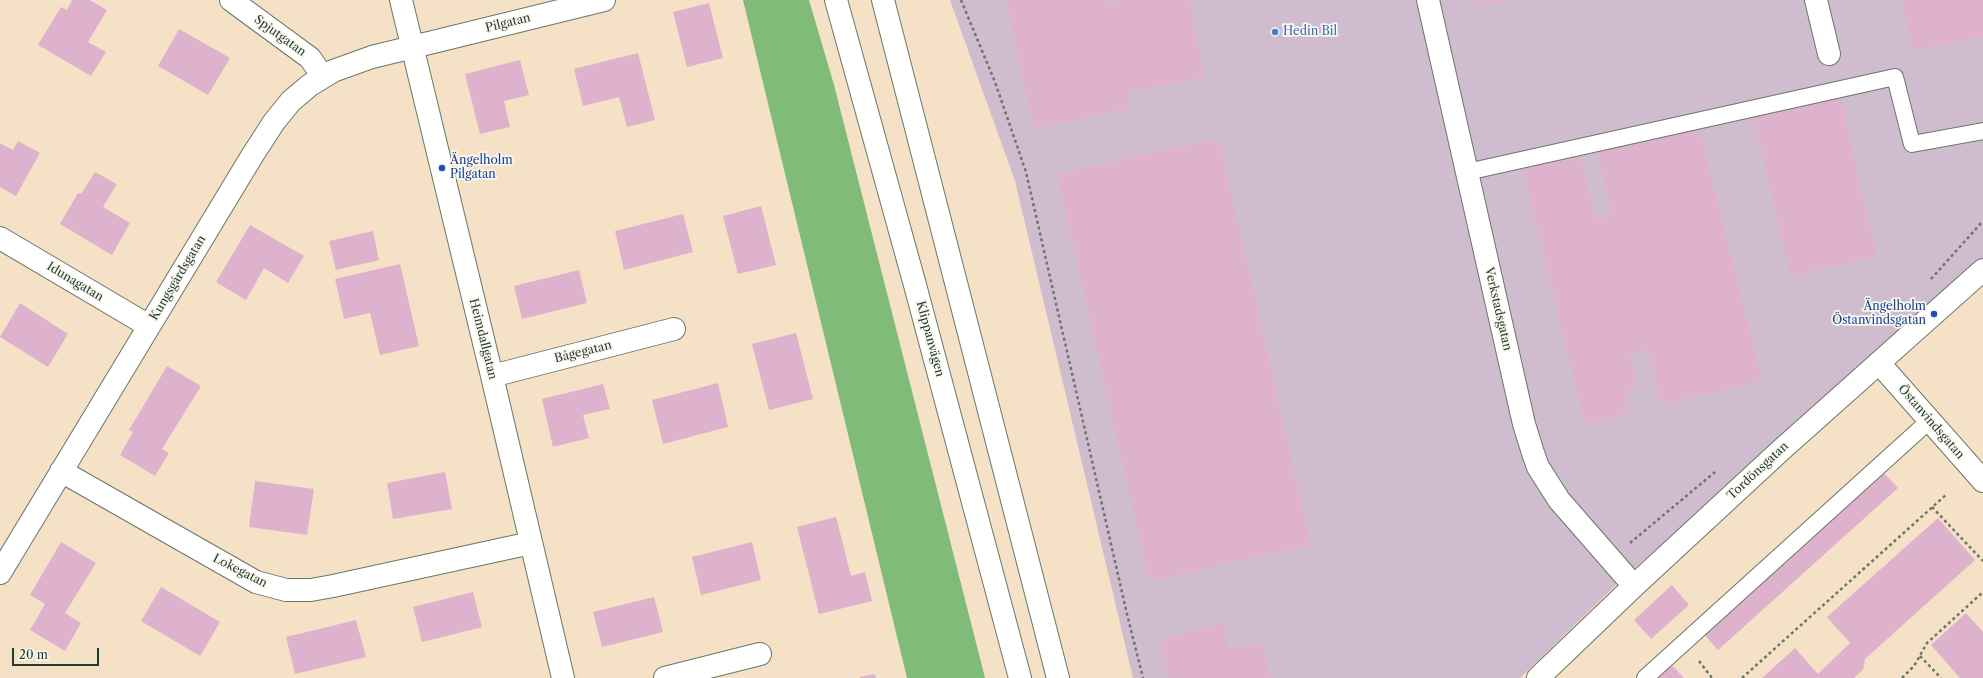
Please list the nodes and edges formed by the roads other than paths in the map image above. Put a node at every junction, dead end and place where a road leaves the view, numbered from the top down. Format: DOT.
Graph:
graph roads {
  1 [pos="231,0"];
  2 [pos="401,0"];
  3 [pos="604,0"];
  4 [pos="836,0"];
  5 [pos="883,0"];
  6 [pos="1428,0"];
  7 [pos="1816,0"];
  8 [pos="413,46"];
  9 [pos="1829,54"];
  10 [pos="324,77"];
  11 [pos="1983,132"];
  12 [pos="1467,172"];
  13 [pos="0,238"];
  14 [pos="1983,270"];
  15 [pos="149,326"];
  16 [pos="674,329"];
  17 [pos="1879,363"];
  18 [pos="492,376"];
  19 [pos="1930,420"];
  20 [pos="61,471"];
  21 [pos="1983,481"];
  22 [pos="531,543"];
  23 [pos="0,573"];
  24 [pos="1634,586"];
  25 [pos="760,654"];
  26 [pos="563,678"];
  27 [pos="664,678"];
  28 [pos="1020,678"];
  29 [pos="1058,678"];
  30 [pos="1538,678"];
  31 [pos="1645,678"];
  1 -- 10 [label="street, Spjutgatan"];
  2 -- 8 [label="street, Heimdallgatan"];
  3 -- 8 [label="street, Pilgatan"];
  4 -- 28 [label="street, Klippanvägen"];
  5 -- 29 [label="street"];
  6 -- 12 [label="street, Verkstadsgatan"];
  7 -- 9 [label="street"];
  8 -- 10 [label="street, Kungsgårdsgatan"];
  8 -- 18 [label="street, Heimdallgatan"];
  10 -- 15 [label="street, Kungsgårdsgatan"];
  11 -- 12 [label="lane"];
  12 -- 24 [label="street, Verkstadsgatan"];
  13 -- 15 [label="street, Idunagatan"];
  14 -- 17 [label="street, Tordönsgatan"];
  15 -- 20 [label="street, Kungsgårdsgatan"];
  16 -- 18 [label="street, Bågegatan"];
  17 -- 19 [label="street, Östanvindsgatan"];
  17 -- 24 [label="street, Tordönsgatan"];
  18 -- 22 [label="street, Heimdallgatan"];
  19 -- 21 [label="street, Östanvindsgatan"];
  19 -- 31 [label="lane"];
  20 -- 22 [label="street, Lokegatan"];
  20 -- 23 [label="street, Kungsgårdsgatan"];
  22 -- 26 [label="street, Heimdallgatan"];
  24 -- 30 [label="street, Tordönsgatan"];
  25 -- 27 [label="street"];
}
